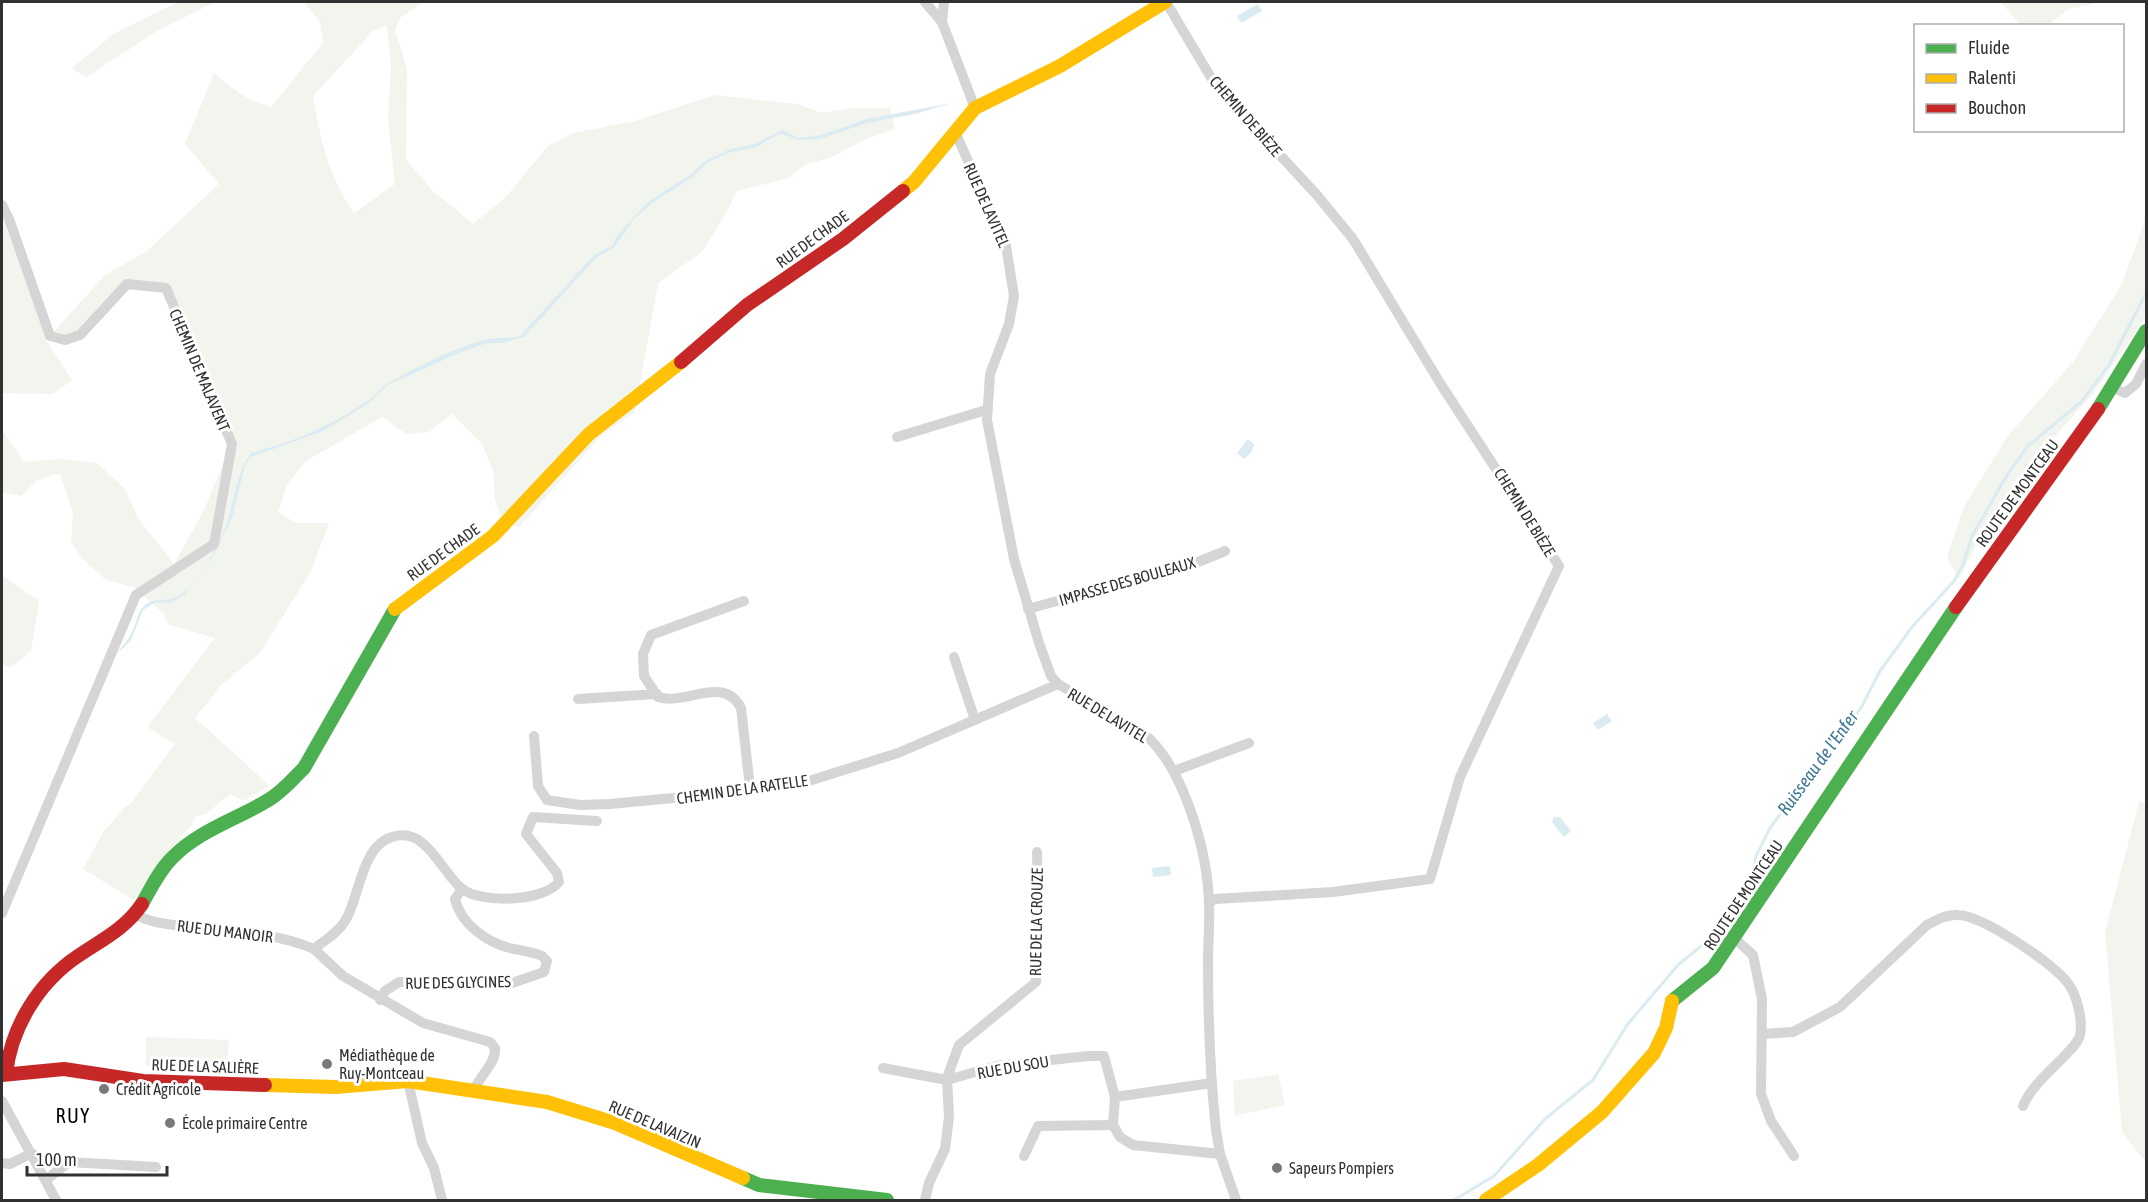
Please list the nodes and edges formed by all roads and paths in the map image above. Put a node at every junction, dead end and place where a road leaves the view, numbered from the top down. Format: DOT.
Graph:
graph roads {
  1 [pos="925,2"];
  2 [pos="944,2"];
  3 [pos="1165,2"];
  4 [pos="942,22"];
  5 [pos="975,108"];
  6 [pos="956,134"];
  7 [pos="2,205"];
  8 [pos="2146,331"];
  9 [pos="2146,364"];
  10 [pos="2113,388"];
  11 [pos="986,410"];
  12 [pos="897,437"];
  13 [pos="1225,551"];
  14 [pos="744,601"];
  15 [pos="1028,609"];
  16 [pos="954,657"];
  17 [pos="1058,684"];
  18 [pos="657,694"];
  19 [pos="578,699"];
  20 [pos="975,720"];
  21 [pos="534,736"];
  22 [pos="1249,743"];
  23 [pos="1174,771"];
  24 [pos="750,788"];
  25 [pos="597,821"];
  26 [pos="1036,852"];
  27 [pos="462,889"];
  28 [pos="1209,902"];
  29 [pos="2,914"];
  30 [pos="135,914"];
  31 [pos="1734,938"];
  32 [pos="314,949"];
  33 [pos="380,1000"];
  34 [pos="1763,1034"];
  35 [pos="883,1068"];
  36 [pos="4,1075"];
  37 [pos="947,1080"];
  38 [pos="408,1081"];
  39 [pos="1212,1083"];
  40 [pos="474,1090"];
  41 [pos="1115,1097"];
  42 [pos="2,1101"];
  43 [pos="2023,1106"];
  44 [pos="1113,1125"];
  45 [pos="32,1153"];
  46 [pos="1220,1154"];
  47 [pos="1024,1156"];
  48 [pos="1794,1156"];
  49 [pos="2,1163"];
  50 [pos="156,1167"];
  51 [pos="46,1179"];
  52 [pos="857,1199"];
  53 [pos="56,1200"];
  54 [pos="442,1200"];
  55 [pos="887,1200"];
  56 [pos="925,1200"];
  57 [pos="1236,1200"];
  58 [pos="1486,1200"];
  1 -- 4 [label="street"];
  2 -- 4 [label="street"];
  3 -- 5 [label="street"];
  3 -- 28 [label="street, CHEMIN DE BIÈZE"];
  4 -- 5 [label="street"];
  5 -- 6 [label="street, RUE DE CHADE"];
  6 -- 11 [label="street, RUE DE LAVITEL"];
  6 -- 30 [label="street, RUE DE CHADE"];
  7 -- 29 [label="street, CHEMIN DE MALAVENT"];
  8 -- 10 [label="street, ROUTE DE MONTCEAU"];
  9 -- 10 [label="street"];
  10 -- 31 [label="street, ROUTE DE MONTCEAU"];
  11 -- 12 [label="street"];
  11 -- 15 [label="street, RUE DE LAVITEL"];
  13 -- 15 [label="street, IMPASSE DES BOULEAUX"];
  14 -- 18 [label="street"];
  15 -- 17 [label="street, RUE DE LAVITEL"];
  16 -- 20 [label="street"];
  17 -- 20 [label="street, CHEMIN DE LA RATELLE"];
  17 -- 23 [label="street, RUE DE LAVITEL"];
  18 -- 19 [label="street"];
  18 -- 24 [label="street"];
  20 -- 24 [label="street, CHEMIN DE LA RATELLE"];
  21 -- 24 [label="street, CHEMIN DE LA RATELLE"];
  22 -- 23 [label="street"];
  23 -- 28 [label="street, RUE DE LAVITEL"];
  25 -- 27 [label="street"];
  26 -- 37 [label="street, RUE DE LA CROUZE"];
  27 -- 32 [label="street"];
  27 -- 33 [label="street, RUE DES GLYCINES"];
  28 -- 39 [label="street, RUE DE LAVITEL"];
  30 -- 32 [label="street, RUE DU MANOIR"];
  30 -- 36 [label="street, RUE DE CHADE"];
  31 -- 34 [label="street"];
  31 -- 58 [label="street, ROUTE DE MONTCEAU"];
  32 -- 33 [label="street"];
  33 -- 40 [label="street"];
  34 -- 43 [label="street"];
  34 -- 48 [label="street"];
  35 -- 37 [label="street, RUE DU SOU"];
  36 -- 38 [label="street, RUE DE LA SALIÈRE"];
  37 -- 41 [label="street, RUE DU SOU"];
  37 -- 56 [label="street, RUE DE LA CROUZE"];
  38 -- 40 [label="street, RUE DE LAVAIZIN"];
  38 -- 54 [label="street"];
  39 -- 41 [label="street"];
  39 -- 46 [label="street, RUE DE LAVITEL"];
  40 -- 52 [label="street, RUE DE LAVAIZIN"];
  41 -- 44 [label="street, RUE DU SOU"];
  42 -- 45 [label="street"];
  44 -- 46 [label="street"];
  44 -- 47 [label="street"];
  45 -- 49 [label="street"];
  45 -- 51 [label="street"];
  46 -- 57 [label="street, RUE DE LAVITEL"];
  50 -- 51 [label="street"];
  51 -- 53 [label="street"];
  52 -- 55 [label="street, RUE DE LAVAIZIN"];
}
